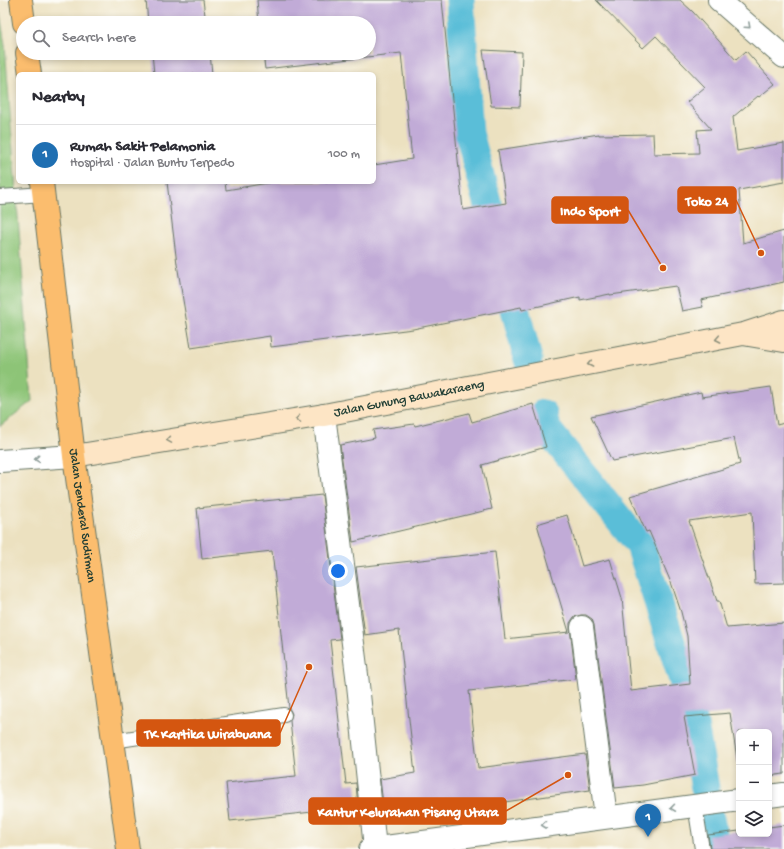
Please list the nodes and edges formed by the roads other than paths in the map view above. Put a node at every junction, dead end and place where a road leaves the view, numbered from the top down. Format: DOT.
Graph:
graph roads {
  1 [pos="21,0"];
  2 [pos="719,0"];
  3 [pos="23,16"];
  4 [pos="784,57"];
  5 [pos="28,60"];
  6 [pos="30,72"];
  7 [pos="43,188"];
  8 [pos="0,197"];
  9 [pos="784,321"];
  10 [pos="743,334"];
  11 [pos="784,340"];
  12 [pos="324,415"];
  13 [pos="74,456"];
  14 [pos="0,461"];
  15 [pos="582,627"];
  16 [pos="284,715"];
  17 [pos="113,741"];
  18 [pos="784,794"];
  19 [pos="772,796"];
  20 [pos="736,800"];
  21 [pos="695,805"];
  22 [pos="606,817"];
  23 [pos="128,849"];
  24 [pos="373,849"];
  25 [pos="702,849"];
  1 -- 3 [label="main road"];
  2 -- 4 [label="street, one-way"];
  5 -- 6 [label="main road"];
  7 -- 8 [label="lane"];
  7 -- 13 [label="main road, Jalan Jenderal Sudirman"];
  9 -- 10 [label="main road, Jalan Gunung Bawakaraeng"];
  10 -- 11 [label="main road, Jalan Gunung Bawakaraeng"];
  10 -- 12 [label="main road, Jalan Gunung Bawakaraeng, one-way"];
  12 -- 13 [label="main road, Jalan Gunung Bawakaraeng, one-way"];
  12 -- 24 [label="street"];
  13 -- 14 [label="street, one-way"];
  13 -- 17 [label="main road, Jalan Jenderal Sudirman"];
  15 -- 22 [label="street"];
  16 -- 17 [label="lane"];
  17 -- 23 [label="main road, Jalan Jenderal Sudirman"];
  18 -- 19 [label="street"];
  20 -- 21 [label="street"];
  21 -- 22 [label="street, one-way"];
  21 -- 25 [label="lane"];
  22 -- 24 [label="street, one-way"];
}
